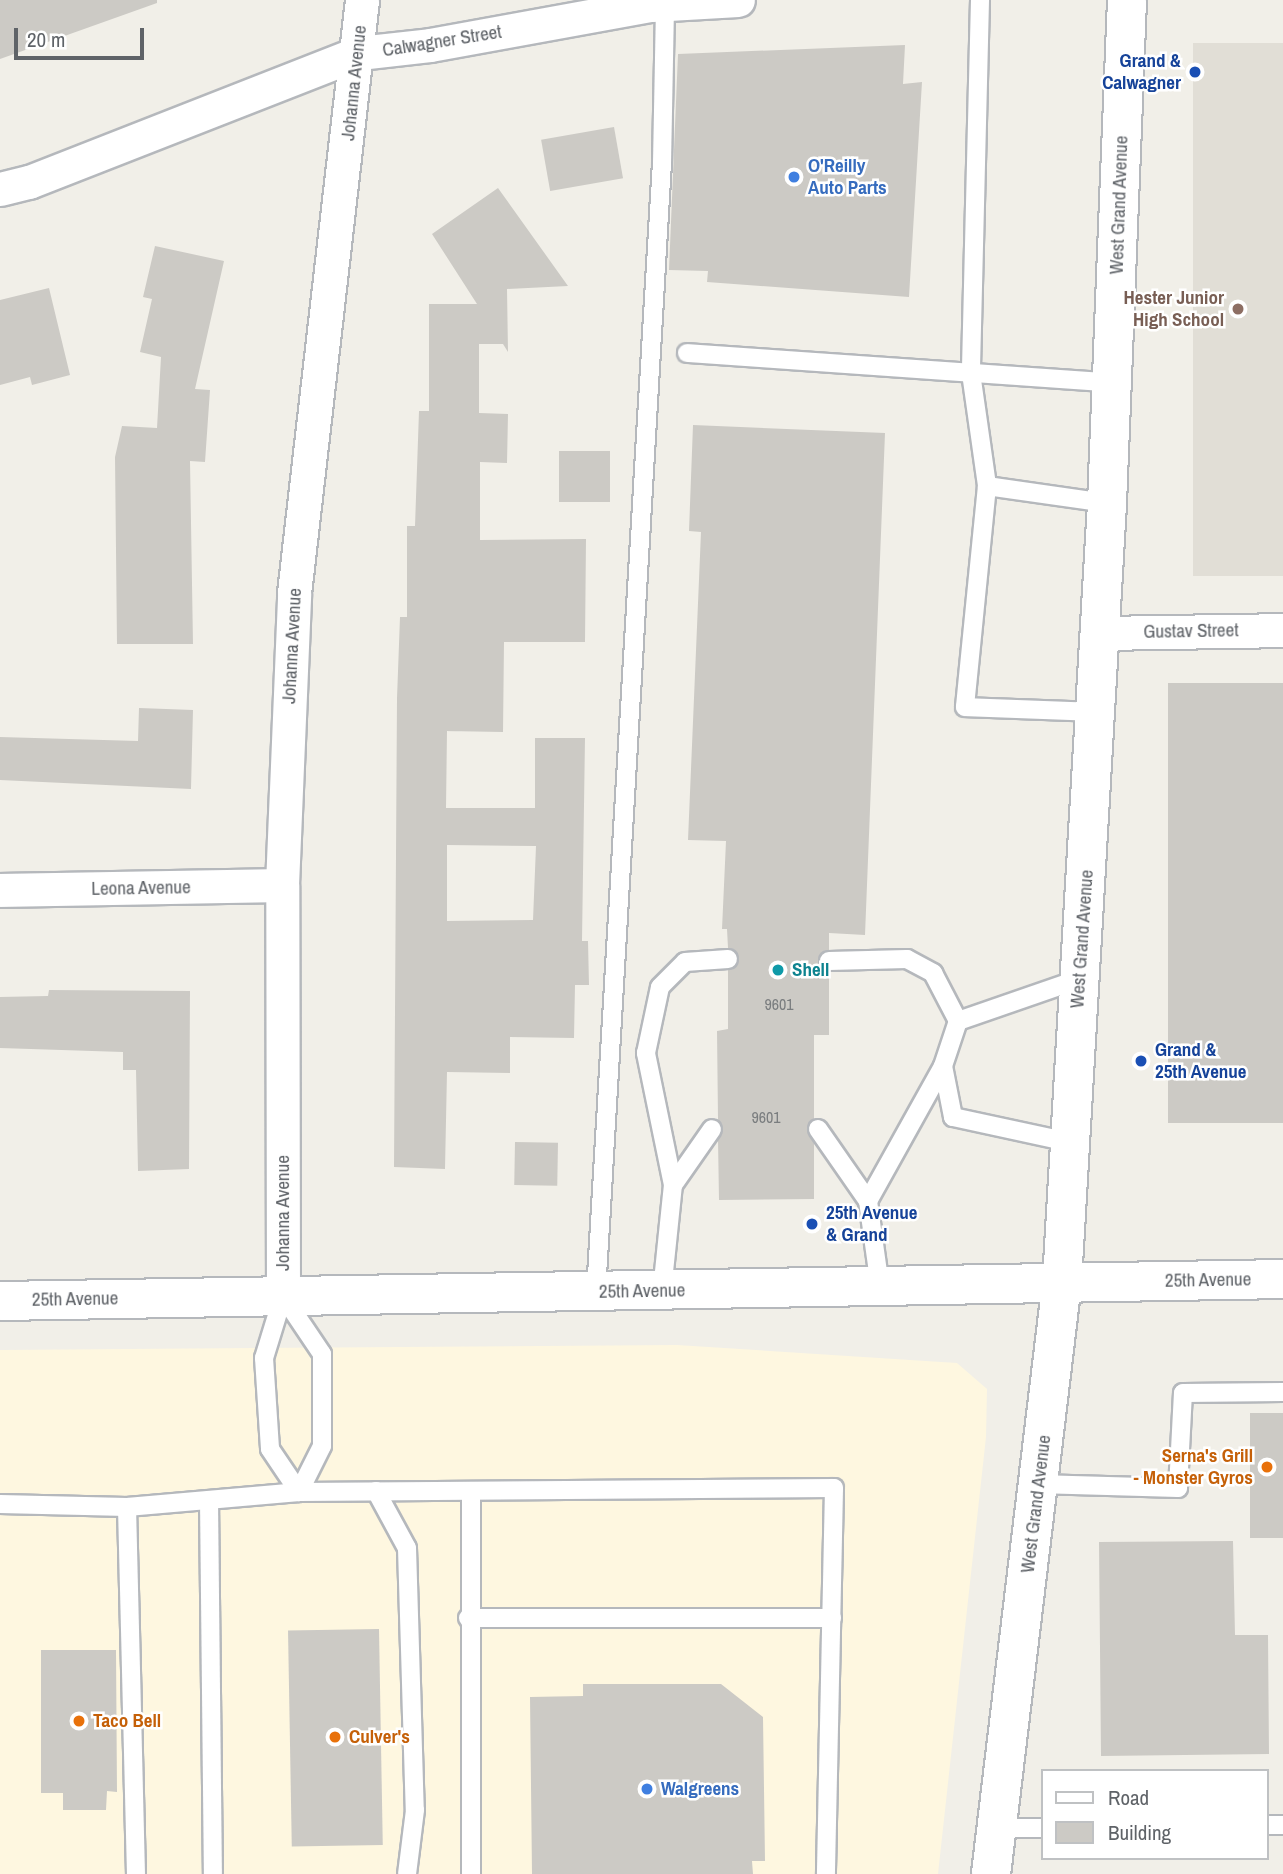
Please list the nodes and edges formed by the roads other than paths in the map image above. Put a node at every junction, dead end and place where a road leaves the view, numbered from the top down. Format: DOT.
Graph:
graph roads {
  1 [pos="362,0"];
  2 [pos="738,0"];
  3 [pos="980,0"];
  4 [pos="1127,0"];
  5 [pos="665,2"];
  6 [pos="359,53"];
  7 [pos="0,189"];
  8 [pos="687,353"];
  9 [pos="971,373"];
  10 [pos="1112,383"];
  11 [pos="987,486"];
  12 [pos="1107,503"];
  13 [pos="1283,630"];
  14 [pos="1100,634"];
  15 [pos="1095,712"];
  16 [pos="282,886"];
  17 [pos="0,890"];
  18 [pos="728,959"];
  19 [pos="829,961"];
  20 [pos="1079,979"];
  21 [pos="958,1021"];
  22 [pos="943,1066"];
  23 [pos="712,1129"];
  24 [pos="818,1129"];
  25 [pos="1069,1142"];
  26 [pos="673,1185"];
  27 [pos="868,1201"];
  28 [pos="1283,1279"];
  29 [pos="1062,1282"];
  30 [pos="880,1286"];
  31 [pos="662,1291"];
  32 [pos="596,1293"];
  33 [pos="283,1296"];
  34 [pos="0,1301"];
  35 [pos="1283,1392"];
  36 [pos="1037,1485"];
  37 [pos="376,1491"];
  38 [pos="471,1491"];
  39 [pos="299,1492"];
  40 [pos="209,1500"];
  41 [pos="0,1504"];
  42 [pos="127,1507"];
  43 [pos="468,1618"];
  44 [pos="832,1618"];
  45 [pos="996,1828"];
  46 [pos="1042,1828"];
  47 [pos="136,1874"];
  48 [pos="214,1874"];
  49 [pos="407,1874"];
  50 [pos="471,1874"];
  51 [pos="826,1874"];
  52 [pos="991,1874"];
  1 -- 6 [label="street, Johanna Avenue"];
  2 -- 5 [label="street, Calwagner Street"];
  3 -- 9 [label="lane"];
  4 -- 10 [label="main road, West Grand Avenue"];
  5 -- 6 [label="street, Calwagner Street"];
  5 -- 32 [label="lane"];
  6 -- 7 [label="street, Calwagner Street"];
  6 -- 16 [label="street, Johanna Avenue"];
  8 -- 9 [label="lane"];
  9 -- 10 [label="lane"];
  9 -- 11 [label="lane"];
  10 -- 12 [label="main road, West Grand Avenue"];
  11 -- 12 [label="lane"];
  11 -- 15 [label="lane"];
  12 -- 14 [label="main road, West Grand Avenue"];
  13 -- 14 [label="street, Gustav Street"];
  14 -- 15 [label="main road, West Grand Avenue"];
  15 -- 20 [label="main road, West Grand Avenue"];
  16 -- 17 [label="street, Leona Avenue"];
  16 -- 33 [label="street, Johanna Avenue"];
  18 -- 26 [label="lane"];
  19 -- 21 [label="lane"];
  20 -- 21 [label="lane"];
  20 -- 25 [label="main road, West Grand Avenue"];
  21 -- 22 [label="lane"];
  22 -- 25 [label="lane"];
  22 -- 27 [label="lane"];
  23 -- 26 [label="lane"];
  24 -- 27 [label="lane"];
  25 -- 29 [label="main road, West Grand Avenue"];
  26 -- 31 [label="lane"];
  27 -- 30 [label="lane"];
  28 -- 29 [label="main road, 25th Avenue"];
  29 -- 30 [label="main road, 25th Avenue"];
  29 -- 36 [label="main road, West Grand Avenue"];
  30 -- 31 [label="main road, 25th Avenue"];
  31 -- 32 [label="main road, 25th Avenue"];
  32 -- 33 [label="main road, 25th Avenue"];
  33 -- 34 [label="main road, 25th Avenue"];
  33 -- 39 [label="lane"];
  33 -- 39 [label="lane"];
  35 -- 36 [label="lane"];
  36 -- 45 [label="main road, West Grand Avenue"];
  37 -- 38 [label="lane"];
  37 -- 39 [label="lane"];
  37 -- 49 [label="lane"];
  38 -- 43 [label="lane"];
  38 -- 44 [label="lane"];
  39 -- 40 [label="lane"];
  40 -- 42 [label="lane"];
  40 -- 48 [label="lane"];
  41 -- 42 [label="lane"];
  42 -- 47 [label="lane"];
  43 -- 44 [label="lane"];
  43 -- 50 [label="lane"];
  44 -- 51 [label="lane"];
  45 -- 46 [label="lane"];
  45 -- 52 [label="main road, West Grand Avenue"];
}
